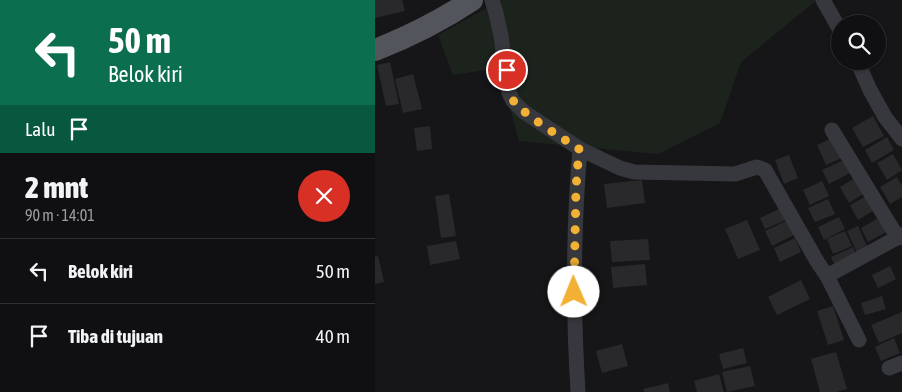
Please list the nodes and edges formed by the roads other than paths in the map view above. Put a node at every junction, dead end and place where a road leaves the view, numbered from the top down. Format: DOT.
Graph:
graph roads {
  1 [pos="472,0"];
  2 [pos="491,0"];
  3 [pos="823,0"];
  4 [pos="832,15"];
  5 [pos="375,50"];
  6 [pos="861,70"];
  7 [pos="832,130"];
  8 [pos="902,139"];
  9 [pos="579,149"];
  10 [pos="900,236"];
  11 [pos="827,276"];
  12 [pos="859,340"];
  13 [pos="578,392"];
  1 -- 5 [label="main road"];
  2 -- 9 [label="street"];
  3 -- 4 [label="street"];
  6 -- 8 [label="street"];
  7 -- 10 [label="street"];
  9 -- 11 [label="street"];
  9 -- 13 [label="street"];
  10 -- 11 [label="street"];
  11 -- 12 [label="street"];
}
